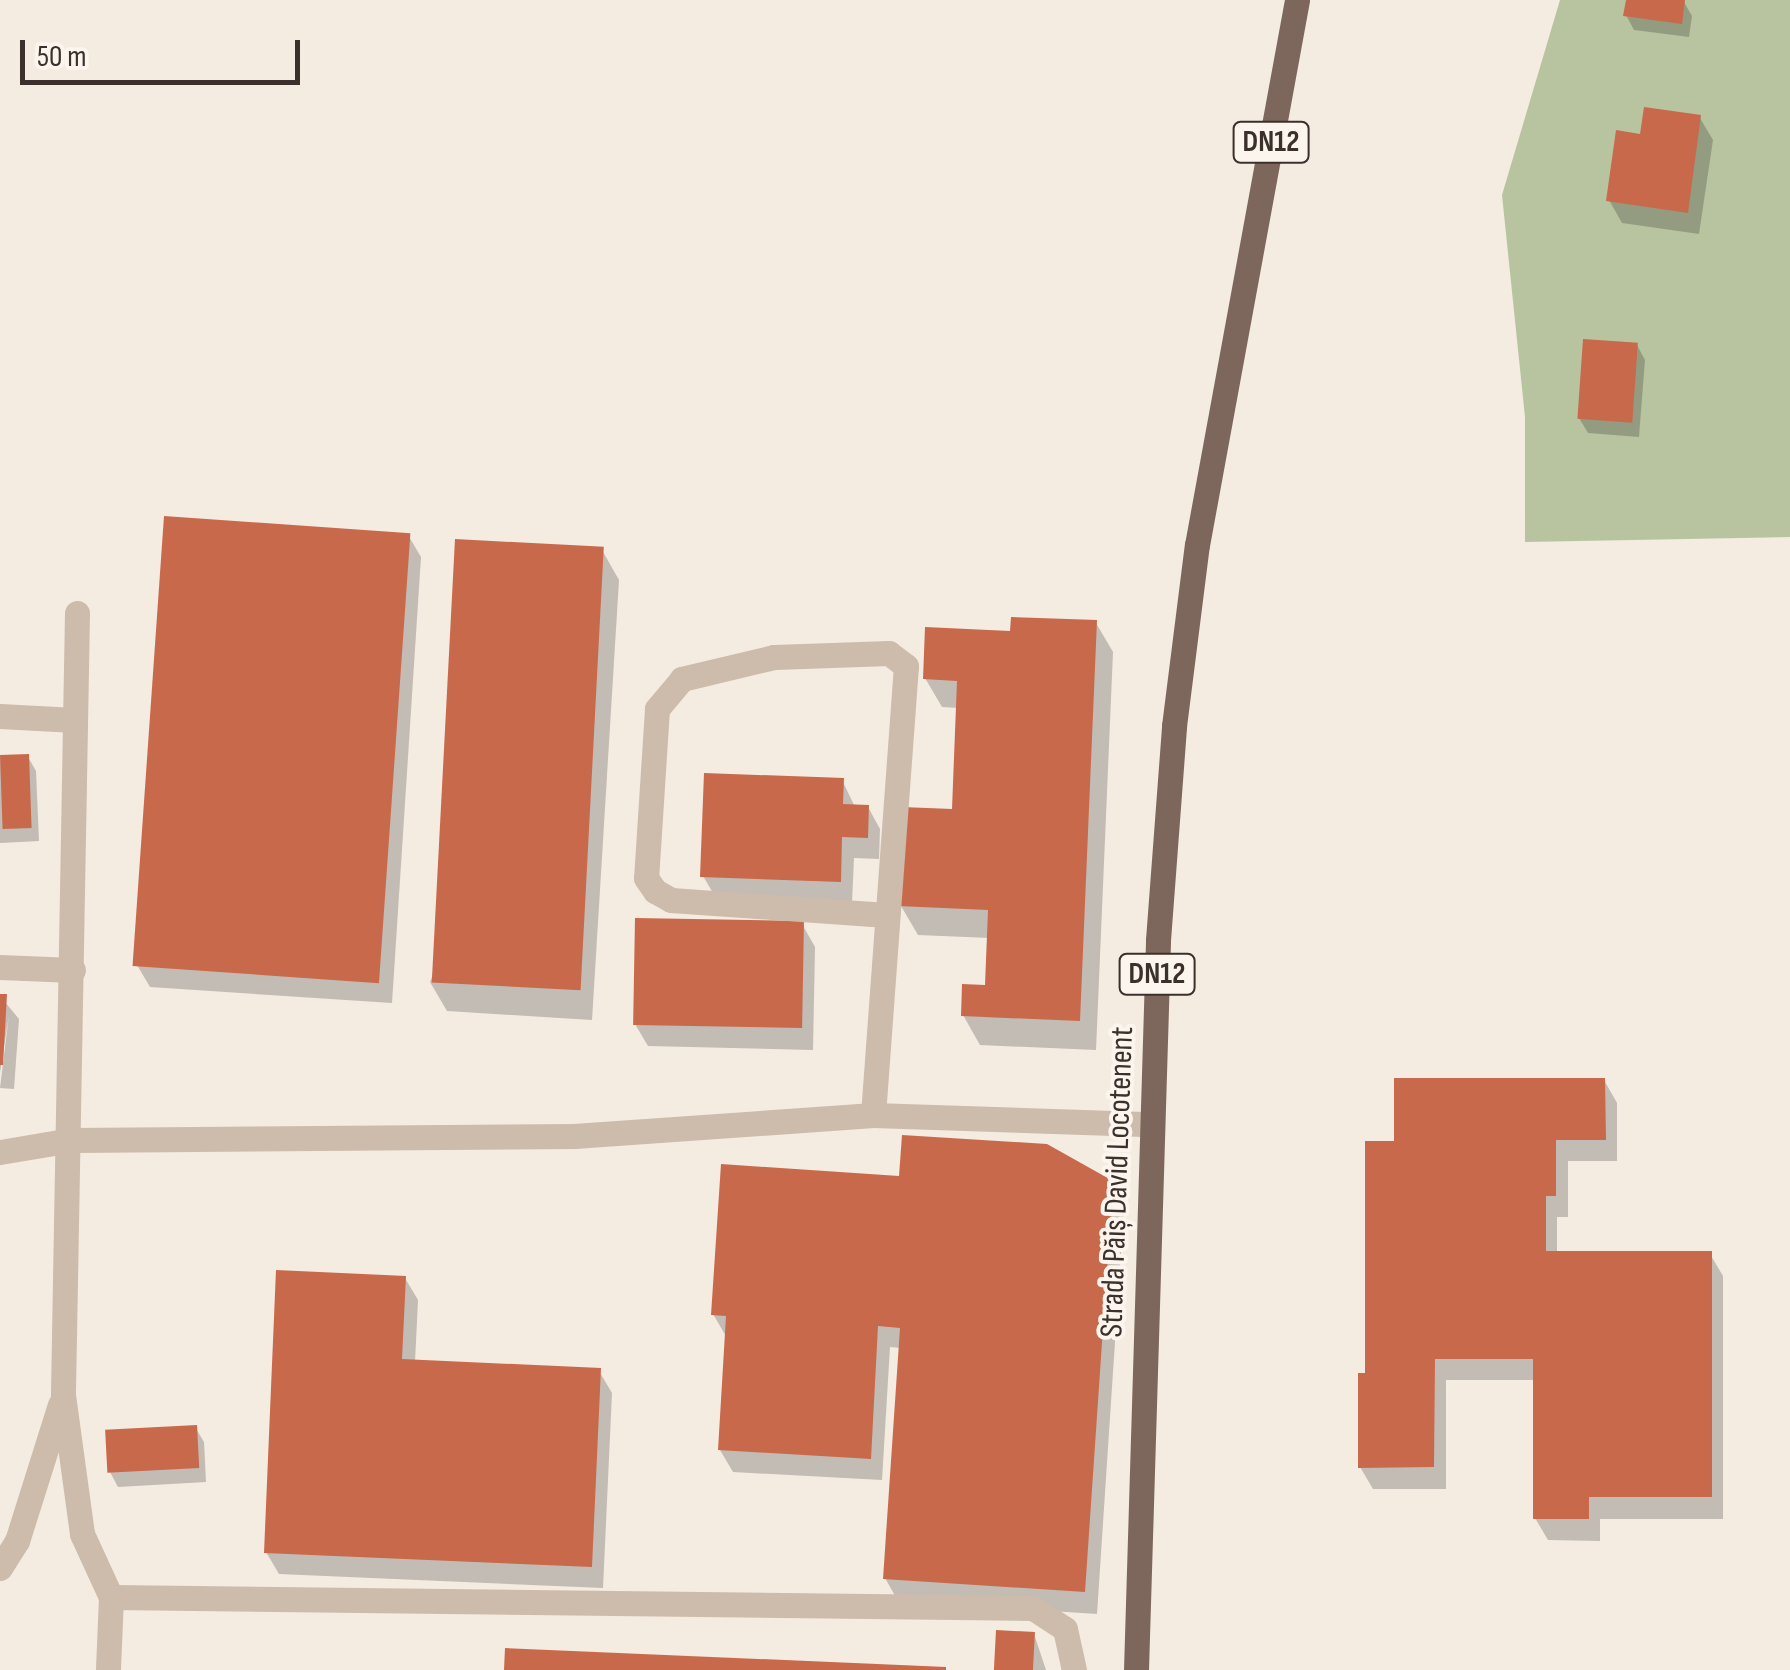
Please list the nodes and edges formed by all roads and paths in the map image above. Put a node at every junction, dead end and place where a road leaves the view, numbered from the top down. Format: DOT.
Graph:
graph roads {
  1 [pos="1297,0"];
  2 [pos="77,612"];
  3 [pos="0,716"];
  4 [pos="75,720"];
  5 [pos="886,915"];
  6 [pos="0,967"];
  7 [pos="73,970"];
  8 [pos="873,1115"];
  9 [pos="1151,1124"];
  10 [pos="72,1140"];
  11 [pos="0,1152"];
  12 [pos="63,1395"];
  13 [pos="0,1568"];
  14 [pos="111,1597"];
  15 [pos="108,1670"];
  16 [pos="1074,1670"];
  17 [pos="1136,1670"];
  1 -- 9 [label="main road, Strada Păiș David Locotenent / DN12"];
  2 -- 4 [label="lane"];
  3 -- 4 [label="lane"];
  4 -- 7 [label="lane"];
  5 -- 5 [label="lane"];
  5 -- 8 [label="lane"];
  6 -- 7 [label="lane"];
  7 -- 10 [label="lane"];
  8 -- 9 [label="lane"];
  8 -- 10 [label="lane"];
  9 -- 17 [label="main road, Strada Păiș David Locotenent / DN12"];
  10 -- 11 [label="lane"];
  10 -- 12 [label="lane"];
  12 -- 13 [label="lane"];
  12 -- 14 [label="lane"];
  14 -- 15 [label="lane"];
  14 -- 16 [label="lane"];
}
